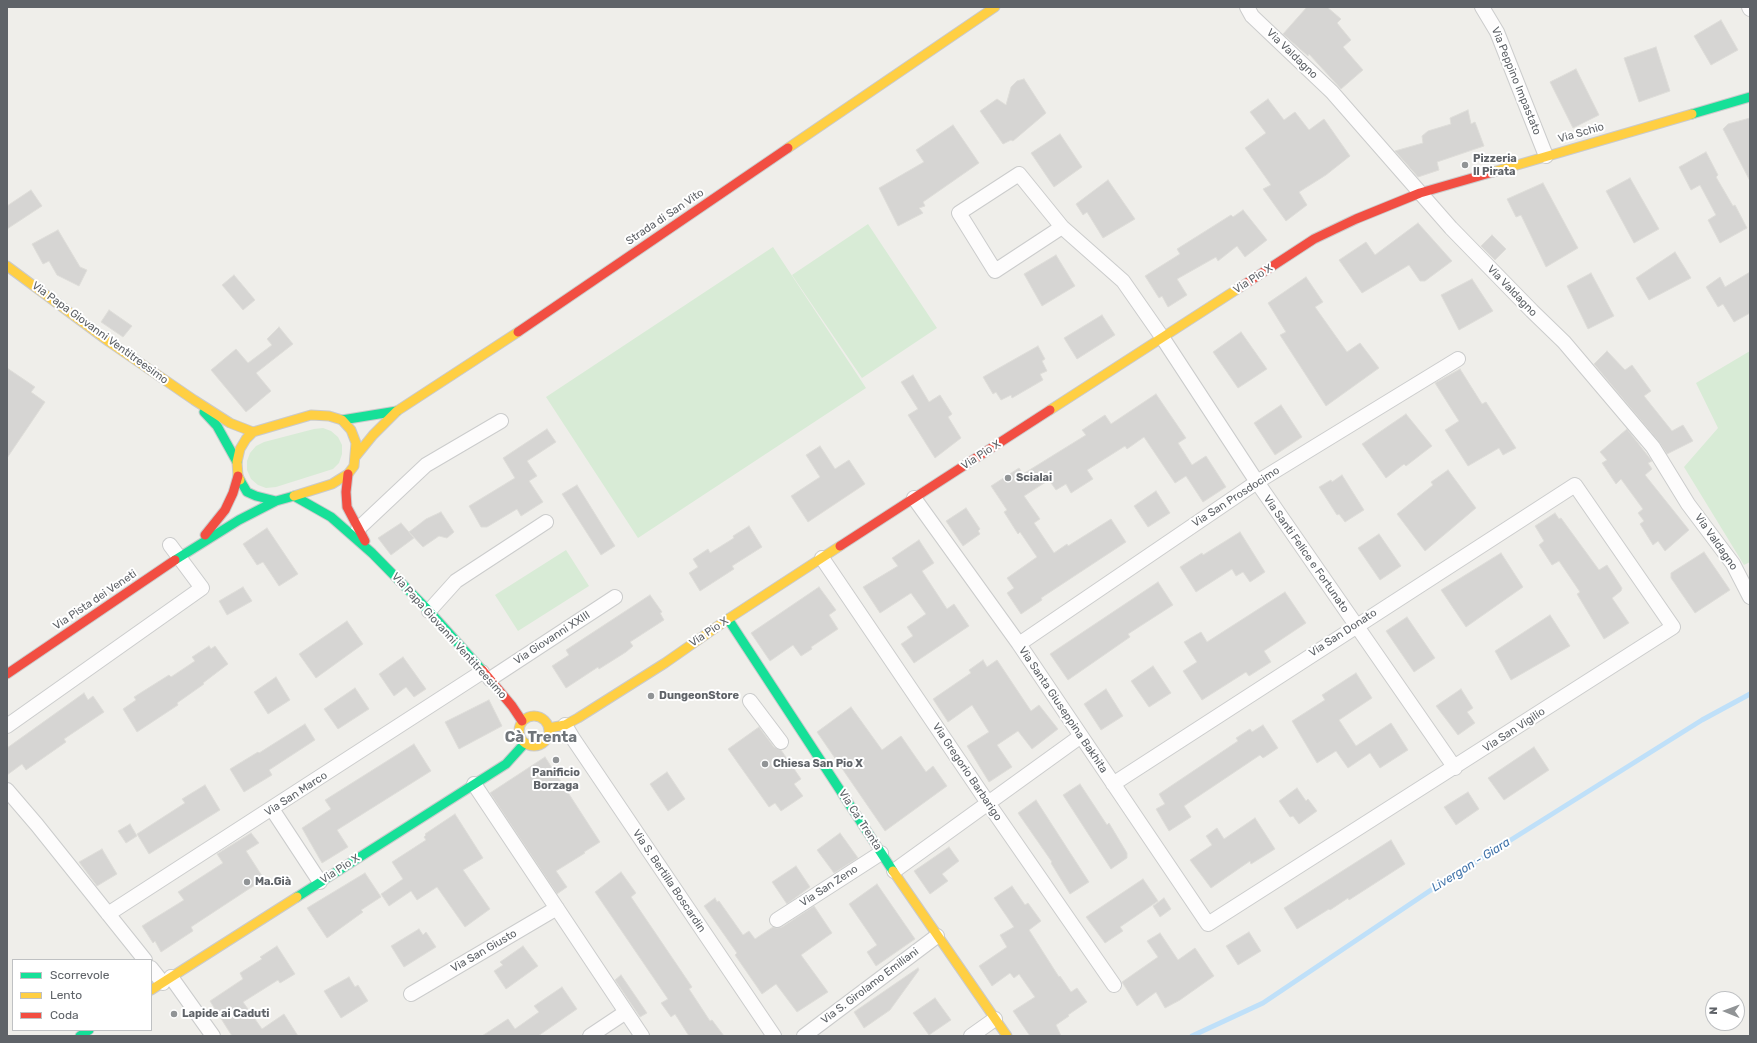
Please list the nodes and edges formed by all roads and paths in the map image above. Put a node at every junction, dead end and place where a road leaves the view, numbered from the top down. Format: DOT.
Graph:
graph roads {
  1 [pos="995,7"];
  2 [pos="1247,7"];
  3 [pos="1482,7"];
  4 [pos="1750,97"];
  5 [pos="1546,156"];
  6 [pos="1420,193"];
  7 [pos="1062,227"];
  8 [pos="7,266"];
  9 [pos="1162,337"];
  10 [pos="1458,359"];
  11 [pos="194,400"];
  12 [pos="396,411"];
  13 [pos="342,420"];
  14 [pos="501,421"];
  15 [pos="253,432"];
  16 [pos="356,456"];
  17 [pos="236,462"];
  18 [pos="348,474"];
  19 [pos="238,476"];
  20 [pos="1257,482"];
  21 [pos="1575,484"];
  22 [pos="294,496"];
  23 [pos="914,498"];
  24 [pos="276,501"];
  25 [pos="546,522"];
  26 [pos="358,529"];
  27 [pos="170,545"];
  28 [pos="197,545"];
  29 [pos="372,553"];
  30 [pos="179,558"];
  31 [pos="822,558"];
  32 [pos="615,597"];
  33 [pos="1750,597"];
  34 [pos="429,612"];
  35 [pos="728,619"];
  36 [pos="1356,625"];
  37 [pos="1019,644"];
  38 [pos="7,674"];
  39 [pos="486,676"];
  40 [pos="750,700"];
  41 [pos="522,721"];
  42 [pos="565,725"];
  43 [pos="7,726"];
  44 [pos="549,728"];
  45 [pos="1081,736"];
  46 [pos="781,742"];
  47 [pos="525,743"];
  48 [pos="1455,768"];
  49 [pos="474,784"];
  50 [pos="1113,784"];
  51 [pos="7,790"];
  52 [pos="988,803"];
  53 [pos="272,809"];
  54 [pos="881,853"];
  55 [pos="894,871"];
  56 [pos="320,882"];
  57 [pos="557,908"];
  58 [pos="108,914"];
  59 [pos="777,920"];
  60 [pos="1208,924"];
  61 [pos="937,936"];
  62 [pos="144,959"];
  63 [pos="152,969"];
  64 [pos="162,983"];
  65 [pos="1114,985"];
  66 [pos="410,994"];
  67 [pos="626,1012"];
  68 [pos="995,1019"];
  69 [pos="213,1036"];
  70 [pos="590,1036"];
  71 [pos="642,1036"];
  72 [pos="774,1036"];
  73 [pos="804,1036"];
  74 [pos="971,1036"];
  75 [pos="1007,1036"];
  1 -- 12 [label="street, Strada di San Vito"];
  2 -- 6 [label="street, Via Valdagno"];
  3 -- 5 [label="street, Via Peppino Impastato"];
  4 -- 5 [label="street, Via Schio"];
  5 -- 6 [label="street, Via Schio"];
  6 -- 9 [label="street, Via Pio X"];
  6 -- 33 [label="street, Via Valdagno"];
  7 -- 7 [label="street, Via Santi Felice e Fortunato"];
  7 -- 9 [label="street, Via Santi Felice e Fortunato"];
  8 -- 11 [label="street, Via Papa Giovanni Ventitreesimo"];
  9 -- 20 [label="street, Via Santi Felice e Fortunato"];
  9 -- 23 [label="street, Via Pio X"];
  10 -- 20 [label="street, Via San Prosdocimo"];
  11 -- 15 [label="street, Via Papa Giovanni Ventitreesimo"];
  11 -- 17 [label="street, Via Papa Giovanni Ventitreesimo"];
  12 -- 13 [label="street"];
  12 -- 16 [label="street, Strada di San Vito"];
  13 -- 15 [label="street"];
  13 -- 16 [label="street"];
  14 -- 26 [label="street"];
  15 -- 17 [label="street"];
  16 -- 18 [label="street, Via Papa Giovanni Ventitreesimo"];
  17 -- 19 [label="street, Via Papa Giovanni Ventitreesimo"];
  18 -- 22 [label="street, Via Papa Giovanni Ventitreesimo"];
  18 -- 26 [label="street, Via Papa Giovanni Ventitreesimo"];
  19 -- 24 [label="street, Via Papa Giovanni Ventitreesimo"];
  19 -- 28 [label="street, Via Pista dei Veneti"];
  20 -- 36 [label="street, Via Santi Felice e Fortunato"];
  20 -- 37 [label="street, Via San Prosdocimo"];
  21 -- 36 [label="street, Via San Donato"];
  21 -- 48 [label="street, Via San Vigilio"];
  22 -- 24 [label="street, Via Papa Giovanni Ventitreesimo"];
  22 -- 29 [label="street, Via Papa Giovanni Ventitreesimo"];
  23 -- 31 [label="street, Via Pio X"];
  23 -- 37 [label="street, Via Santa Giuseppina Bakhita"];
  24 -- 28 [label="street, Via Pista dei Veneti"];
  25 -- 34 [label="street"];
  26 -- 29 [label="street, Via Papa Giovanni Ventitreesimo"];
  27 -- 30 [label="street"];
  28 -- 30 [label="street, Via Pista dei Veneti"];
  29 -- 34 [label="street, Via Papa Giovanni Ventitreesimo"];
  30 -- 38 [label="street, Via Pista dei Veneti"];
  30 -- 43 [label="street"];
  31 -- 35 [label="street, Via Pio X"];
  31 -- 52 [label="street, Via Gregorio Barbarigo"];
  32 -- 39 [label="street, Via Giovanni XXIII"];
  34 -- 39 [label="street, Via Papa Giovanni Ventitreesimo"];
  35 -- 42 [label="street, Via Pio X"];
  35 -- 54 [label="street, Via Ca' Trenta"];
  36 -- 48 [label="street, Via Santi Felice e Fortunato"];
  36 -- 50 [label="street, Via San Donato"];
  37 -- 45 [label="street, Via Santa Giuseppina Bakhita"];
  39 -- 41 [label="street, Via Papa Giovanni Ventitreesimo"];
  39 -- 53 [label="street, Via San Marco"];
  40 -- 46 [label="street"];
  41 -- 44 [label="street"];
  41 -- 47 [label="street"];
  42 -- 44 [label="street, Via Pio X"];
  42 -- 72 [label="street, Via S. Bertilla Boscardin"];
  44 -- 47 [label="street"];
  45 -- 50 [label="street, Via Santa Giuseppina Bakhita"];
  45 -- 52 [label="street"];
  47 -- 49 [label="street, Via Pio X"];
  48 -- 60 [label="street, Via San Vigilio"];
  49 -- 56 [label="street, Via Pio X"];
  49 -- 57 [label="street"];
  50 -- 60 [label="street, Via Santa Giuseppina Bakhita"];
  51 -- 58 [label="street"];
  52 -- 55 [label="street"];
  52 -- 65 [label="street, Via Gregorio Barbarigo"];
  53 -- 56 [label="street"];
  53 -- 58 [label="street, Via San Marco"];
  54 -- 55 [label="street, Via Ca' Trenta"];
  54 -- 59 [label="street, Via San Zeno"];
  55 -- 61 [label="street, Via Ca' Trenta"];
  56 -- 64 [label="street, Via Pio X"];
  57 -- 66 [label="street, Via San Giusto"];
  57 -- 67 [label="street"];
  58 -- 62 [label="street"];
  61 -- 68 [label="street, Via Ca' Trenta"];
  61 -- 73 [label="street, Via S. Girolamo Emiliani"];
  63 -- 64 [label="street"];
  64 -- 69 [label="street"];
  67 -- 70 [label="street"];
  67 -- 71 [label="street"];
  68 -- 74 [label="street"];
  68 -- 75 [label="street, Via Ca' Trenta"];
}
